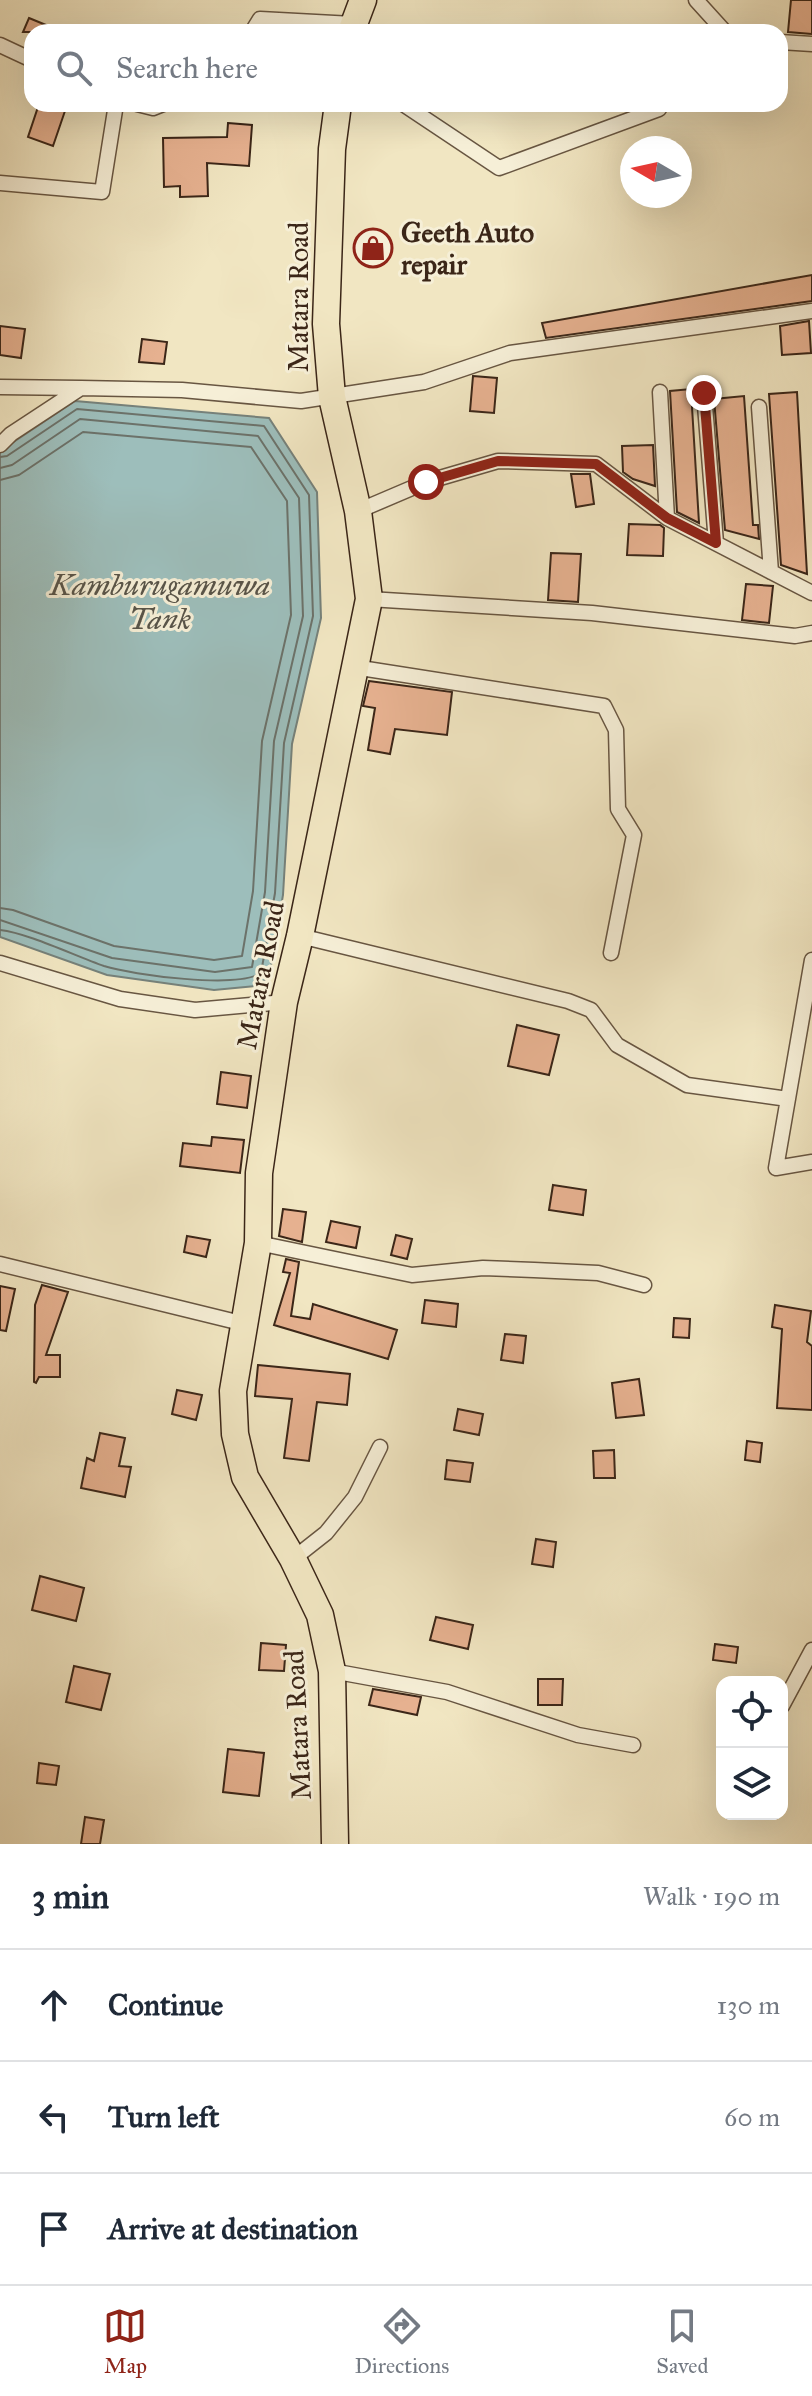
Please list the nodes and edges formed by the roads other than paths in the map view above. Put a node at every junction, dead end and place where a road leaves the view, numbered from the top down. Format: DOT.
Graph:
graph roads {
  1 [pos="696,0"];
  2 [pos="356,19"];
  3 [pos="257,24"];
  4 [pos="718,24"];
  5 [pos="788,42"];
  6 [pos="812,44"];
  7 [pos="0,45"];
  8 [pos="24,56"];
  9 [pos="115,112"];
  10 [pos="337,112"];
  11 [pos="415,112"];
  12 [pos="651,112"];
  13 [pos="0,183"];
  14 [pos="812,311"];
  15 [pos="0,387"];
  16 [pos="81,388"];
  17 [pos="660,392"];
  18 [pos="704,393"];
  19 [pos="332,397"];
  20 [pos="759,407"];
  21 [pos="0,445"];
  22 [pos="358,511"];
  23 [pos="667,518"];
  24 [pos="716,543"];
  25 [pos="771,572"];
  26 [pos="812,593"];
  27 [pos="369,599"];
  28 [pos="812,633"];
  29 [pos="354,667"];
  30 [pos="300,936"];
  31 [pos="611,953"];
  32 [pos="812,960"];
  33 [pos="0,963"];
  34 [pos="284,1002"];
  35 [pos="788,1099"];
  36 [pos="812,1162"];
  37 [pos="258,1243"];
  38 [pos="0,1264"];
  39 [pos="644,1285"];
  40 [pos="245,1324"];
  41 [pos="380,1447"];
  42 [pos="293,1559"];
  43 [pos="812,1650"];
  44 [pos="332,1671"];
  45 [pos="788,1695"];
  46 [pos="633,1745"];
  47 [pos="335,1844"];
  1 -- 4 [label="street"];
  2 -- 3 [label="street"];
  5 -- 6 [label="street"];
  7 -- 8 [label="street"];
  9 -- 13 [label="street"];
  10 -- 19 [label="highway, Matara Road"];
  11 -- 12 [label="street"];
  14 -- 19 [label="street"];
  15 -- 16 [label="street"];
  16 -- 19 [label="street"];
  16 -- 21 [label="street"];
  17 -- 23 [label="street"];
  18 -- 24 [label="street"];
  19 -- 22 [label="highway, Matara Road"];
  20 -- 25 [label="street"];
  22 -- 23 [label="street"];
  22 -- 27 [label="highway, Matara Road"];
  23 -- 24 [label="street"];
  24 -- 25 [label="street"];
  25 -- 26 [label="street"];
  27 -- 28 [label="street"];
  27 -- 29 [label="highway, Matara Road"];
  29 -- 30 [label="highway, Matara Road"];
  29 -- 31 [label="street"];
  30 -- 34 [label="highway, Matara Road"];
  30 -- 35 [label="street"];
  32 -- 35 [label="street"];
  33 -- 34 [label="street"];
  34 -- 37 [label="highway, Matara Road"];
  35 -- 36 [label="street"];
  37 -- 39 [label="street"];
  37 -- 40 [label="highway, Matara Road"];
  38 -- 40 [label="street"];
  40 -- 42 [label="highway, Matara Road"];
  41 -- 42 [label="street"];
  42 -- 44 [label="highway, Matara Road"];
  43 -- 45 [label="street"];
  44 -- 46 [label="street"];
  44 -- 47 [label="highway, Matara Road"];
}
